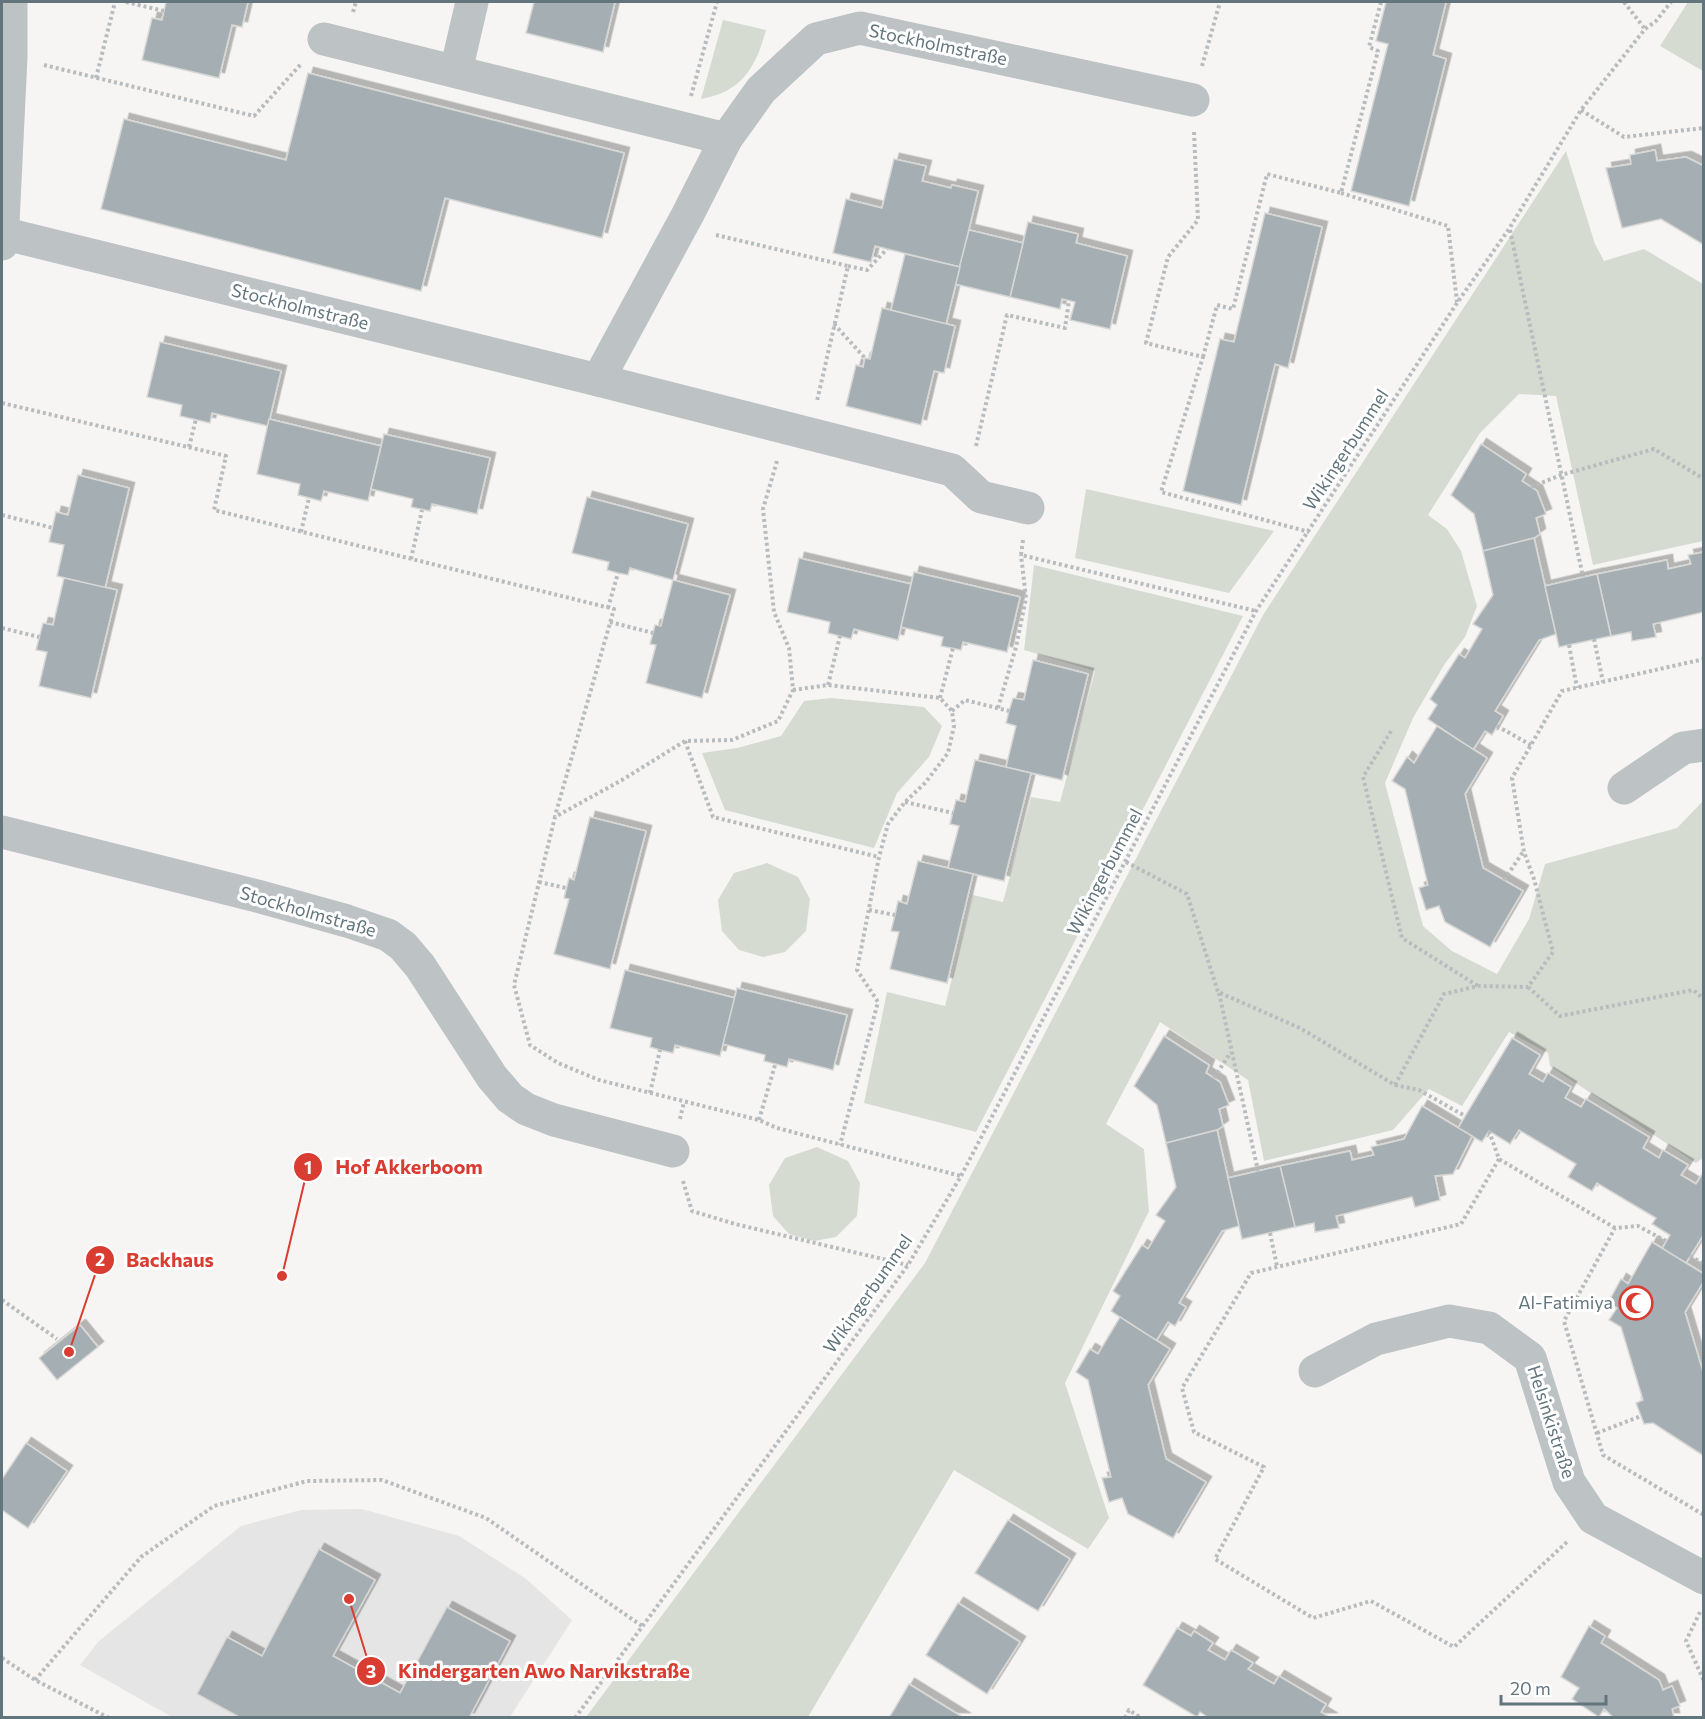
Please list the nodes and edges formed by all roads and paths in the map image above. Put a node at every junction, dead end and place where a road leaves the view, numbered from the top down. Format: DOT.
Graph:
graph roads {
  1 [pos="11,2"];
  2 [pos="115,2"];
  3 [pos="126,2"];
  4 [pos="472,2"];
  5 [pos="717,2"];
  6 [pos="1220,2"];
  7 [pos="1381,2"];
  8 [pos="1624,2"];
  9 [pos="1671,2"];
  10 [pos="146,4"];
  11 [pos="164,11"];
  12 [pos="1645,29"];
  13 [pos="324,39"];
  14 [pos="11,57"];
  15 [pos="456,71"];
  16 [pos="96,78"];
  17 [pos="1193,100"];
  18 [pos="1581,110"];
  19 [pos="683,128"];
  20 [pos="1704,128"];
  21 [pos="726,138"];
  22 [pos="1341,193"];
  23 [pos="681,227"];
  24 [pos="1509,229"];
  25 [pos="2,233"];
  26 [pos="2,244"];
  27 [pos="887,249"];
  28 [pos="848,266"];
  29 [pos="1069,301"];
  30 [pos="1457,303"];
  31 [pos="834,324"];
  32 [pos="1203,357"];
  33 [pos="866,358"];
  34 [pos="598,380"];
  35 [pos="2,403"];
  36 [pos="196,419"];
  37 [pos="798,431"];
  38 [pos="189,447"];
  39 [pos="1561,475"];
  40 [pos="1704,479"];
  41 [pos="967,485"];
  42 [pos="1531,487"];
  43 [pos="309,498"];
  44 [pos="1028,508"];
  45 [pos="422,510"];
  46 [pos="2,515"];
  47 [pos="53,528"];
  48 [pos="301,532"];
  49 [pos="1309,532"];
  50 [pos="1021,555"];
  51 [pos="411,559"];
  52 [pos="618,573"];
  53 [pos="1583,577"];
  54 [pos="608,608"];
  55 [pos="1256,611"];
  56 [pos="610,622"];
  57 [pos="2,628"];
  58 [pos="653,633"];
  59 [pos="840,636"];
  60 [pos="39,637"];
  61 [pos="1594,639"];
  62 [pos="1569,645"];
  63 [pos="953,648"];
  64 [pos="1704,659"];
  65 [pos="1603,682"];
  66 [pos="828,685"];
  67 [pos="1577,688"];
  68 [pos="793,690"];
  69 [pos="940,698"];
  70 [pos="998,708"];
  71 [pos="952,711"];
  72 [pos="1009,711"];
  73 [pos="1497,726"];
  74 [pos="1391,731"];
  75 [pos="685,741"];
  76 [pos="1531,745"];
  77 [pos="1704,745"];
  78 [pos="1624,788"];
  79 [pos="905,802"];
  80 [pos="953,813"];
  81 [pos="555,817"];
  82 [pos="2,832"];
  83 [pos="1524,852"];
  84 [pos="879,857"];
  85 [pos="1126,862"];
  86 [pos="1504,880"];
  87 [pos="539,882"];
  88 [pos="566,888"];
  89 [pos="869,910"];
  90 [pos="895,915"];
  91 [pos="1478,986"];
  92 [pos="1528,987"];
  93 [pos="1218,992"];
  94 [pos="1704,999"];
  95 [pos="660,1050"];
  96 [pos="1232,1051"];
  97 [pos="775,1065"];
  98 [pos="1214,1078"];
  99 [pos="1395,1085"];
  100 [pos="650,1093"];
  101 [pos="1465,1116"];
  102 [pos="759,1120"];
  103 [pos="1489,1131"];
  104 [pos="840,1146"];
  105 [pos="673,1151"];
  106 [pos="1499,1159"];
  107 [pos="1258,1171"];
  108 [pos="961,1176"];
  109 [pos="1615,1228"];
  110 [pos="1270,1233"];
  111 [pos="1666,1242"];
  112 [pos="1690,1256"];
  113 [pos="1704,1264"];
  114 [pos="908,1265"];
  115 [pos="1277,1266"];
  116 [pos="2,1300"];
  117 [pos="57,1340"];
  118 [pos="1315,1371"];
  119 [pos="1641,1416"];
  120 [pos="1596,1433"];
  121 [pos="1704,1515"];
  122 [pos="1593,1518"];
  123 [pos="1704,1578"];
  124 [pos="1704,1606"];
  125 [pos="642,1626"];
  126 [pos="2,1658"];
  127 [pos="35,1680"];
  128 [pos="1704,1682"];
  129 [pos="109,1718"];
  130 [pos="575,1718"];
  131 [pos="1125,1718"];
  132 [pos="1141,1718"];
  1 -- 14 [label="street"];
  2 -- 16 [label="path"];
  3 -- 10 [label="path"];
  4 -- 15 [label="street"];
  5 -- 19 [label="path"];
  6 -- 17 [label="path"];
  7 -- 22 [label="path"];
  8 -- 12 [label="path"];
  9 -- 12 [label="path, Wikingerbummel"];
  10 -- 11 [label="path"];
  12 -- 18 [label="path, Wikingerbummel"];
  13 -- 15 [label="street"];
  13 -- 16 [label="path"];
  14 -- 16 [label="path"];
  14 -- 25 [label="street"];
  15 -- 19 [label="street"];
  17 -- 21 [label="street, Stockholmstraße"];
  17 -- 32 [label="path"];
  18 -- 20 [label="path"];
  18 -- 24 [label="path, Wikingerbummel"];
  19 -- 21 [label="street"];
  21 -- 23 [label="street, Stockholmstraße"];
  22 -- 30 [label="path"];
  22 -- 32 [label="path"];
  23 -- 28 [label="path"];
  23 -- 34 [label="street, Stockholmstraße"];
  24 -- 30 [label="path, Wikingerbummel"];
  24 -- 39 [label="path"];
  25 -- 26 [label="street"];
  25 -- 34 [label="street, Stockholmstraße"];
  27 -- 28 [label="path"];
  28 -- 31 [label="path"];
  29 -- 41 [label="path"];
  30 -- 49 [label="path, Wikingerbummel"];
  31 -- 33 [label="path"];
  31 -- 37 [label="path"];
  32 -- 49 [label="path"];
  34 -- 37 [label="street, Stockholmstraße"];
  35 -- 38 [label="path"];
  36 -- 38 [label="path"];
  37 -- 41 [label="street, Stockholmstraße"];
  37 -- 68 [label="path"];
  38 -- 48 [label="path"];
  39 -- 40 [label="path"];
  39 -- 42 [label="path"];
  39 -- 53 [label="path"];
  41 -- 44 [label="street, Stockholmstraße"];
  43 -- 48 [label="path"];
  44 -- 50 [label="path"];
  45 -- 51 [label="path"];
  46 -- 47 [label="path"];
  48 -- 51 [label="path"];
  49 -- 55 [label="path, Wikingerbummel"];
  50 -- 55 [label="path"];
  50 -- 70 [label="path"];
  51 -- 54 [label="path"];
  52 -- 54 [label="path"];
  54 -- 56 [label="path"];
  55 -- 85 [label="path, Wikingerbummel"];
  56 -- 58 [label="path"];
  56 -- 81 [label="path"];
  57 -- 60 [label="path"];
  59 -- 66 [label="path"];
  61 -- 65 [label="path"];
  62 -- 67 [label="path"];
  63 -- 69 [label="path"];
  64 -- 65 [label="path"];
  65 -- 67 [label="path"];
  66 -- 68 [label="path"];
  66 -- 69 [label="path"];
  67 -- 76 [label="path"];
  68 -- 75 [label="path"];
  69 -- 71 [label="path"];
  70 -- 71 [label="path"];
  70 -- 72 [label="path"];
  71 -- 79 [label="path"];
  73 -- 76 [label="path"];
  74 -- 91 [label="path"];
  75 -- 81 [label="path"];
  75 -- 84 [label="path"];
  76 -- 83 [label="path"];
  77 -- 78 [label="street"];
  79 -- 80 [label="path"];
  79 -- 84 [label="path"];
  81 -- 87 [label="path"];
  82 -- 105 [label="street, Stockholmstraße"];
  83 -- 86 [label="path"];
  83 -- 92 [label="path"];
  84 -- 89 [label="path"];
  85 -- 93 [label="path"];
  85 -- 108 [label="path, Wikingerbummel"];
  87 -- 88 [label="path"];
  87 -- 100 [label="path"];
  89 -- 90 [label="path"];
  89 -- 104 [label="path"];
  91 -- 92 [label="path"];
  91 -- 99 [label="path"];
  92 -- 94 [label="path"];
  93 -- 96 [label="path"];
  93 -- 99 [label="path"];
  95 -- 100 [label="path"];
  96 -- 98 [label="path"];
  96 -- 107 [label="path"];
  97 -- 102 [label="path"];
  99 -- 101 [label="path"];
  100 -- 102 [label="path"];
  102 -- 104 [label="path"];
  103 -- 106 [label="path"];
  104 -- 108 [label="path"];
  105 -- 114 [label="path"];
  106 -- 109 [label="path"];
  106 -- 115 [label="path"];
  108 -- 114 [label="path, Wikingerbummel"];
  109 -- 111 [label="path"];
  109 -- 120 [label="path"];
  110 -- 115 [label="path"];
  112 -- 113 [label="path"];
  114 -- 125 [label="path, Wikingerbummel"];
  115 -- 122 [label="path"];
  116 -- 117 [label="path"];
  118 -- 122 [label="street, Helsinkistraße"];
  119 -- 120 [label="path"];
  120 -- 121 [label="path"];
  122 -- 123 [label="street, Helsinkistraße"];
  124 -- 128 [label="path"];
  125 -- 127 [label="path"];
  125 -- 130 [label="path, Wikingerbummel"];
  126 -- 127 [label="path"];
  127 -- 129 [label="path"];
  131 -- 132 [label="path"];
}
